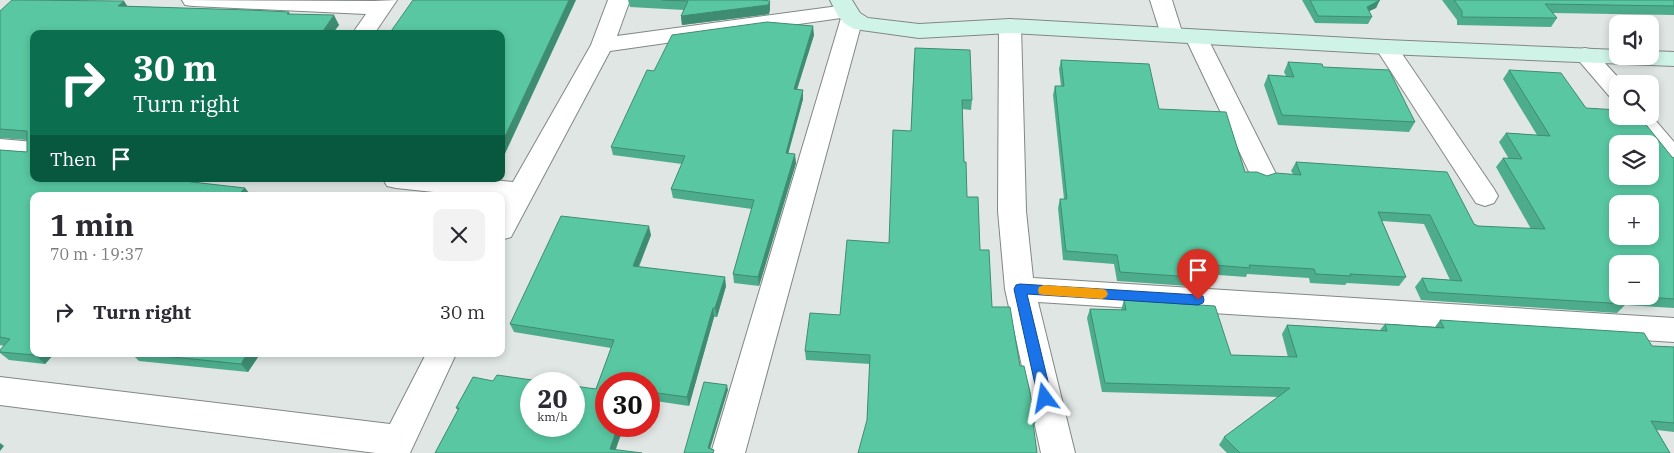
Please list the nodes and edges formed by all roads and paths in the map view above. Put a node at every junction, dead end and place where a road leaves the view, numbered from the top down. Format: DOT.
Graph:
graph roads {
  1 [pos="194,0"];
  2 [pos="619,0"];
  3 [pos="1161,0"];
  4 [pos="383,4"];
  5 [pos="846,10"];
  6 [pos="1010,26"];
  7 [pos="366,30"];
  8 [pos="1172,35"];
  9 [pos="1196,37"];
  10 [pos="602,45"];
  11 [pos="1386,47"];
  12 [pos="1585,55"];
  13 [pos="1674,59"];
  14 [pos="1609,82"];
  15 [pos="1646,125"];
  16 [pos="0,148"];
  17 [pos="30,151"];
  18 [pos="1674,159"];
  19 [pos="1263,174"];
  20 [pos="425,182"];
  21 [pos="520,192"];
  22 [pos="1486,196"];
  23 [pos="505,222"];
  24 [pos="1020,289"];
  25 [pos="1674,330"];
  26 [pos="440,357"];
  27 [pos="0,391"];
  28 [pos="396,446"];
  29 [pos="728,453"];
  30 [pos="1058,453"];
  1 -- 4 [label="street"];
  2 -- 10 [label="street"];
  3 -- 8 [label="street"];
  4 -- 7 [label="street"];
  5 -- 6 [label="street"];
  5 -- 10 [label="street"];
  5 -- 29 [label="street"];
  6 -- 8 [label="street"];
  6 -- 24 [label="street"];
  8 -- 9 [label="street"];
  9 -- 11 [label="street"];
  9 -- 19 [label="street"];
  10 -- 21 [label="street"];
  11 -- 12 [label="street"];
  11 -- 22 [label="street"];
  12 -- 13 [label="street"];
  12 -- 14 [label="street"];
  15 -- 18 [label="street"];
  16 -- 17 [label="street"];
  20 -- 21 [label="street"];
  21 -- 23 [label="street"];
  24 -- 25 [label="street"];
  24 -- 30 [label="street"];
  26 -- 28 [label="street"];
  27 -- 28 [label="street"];
}
